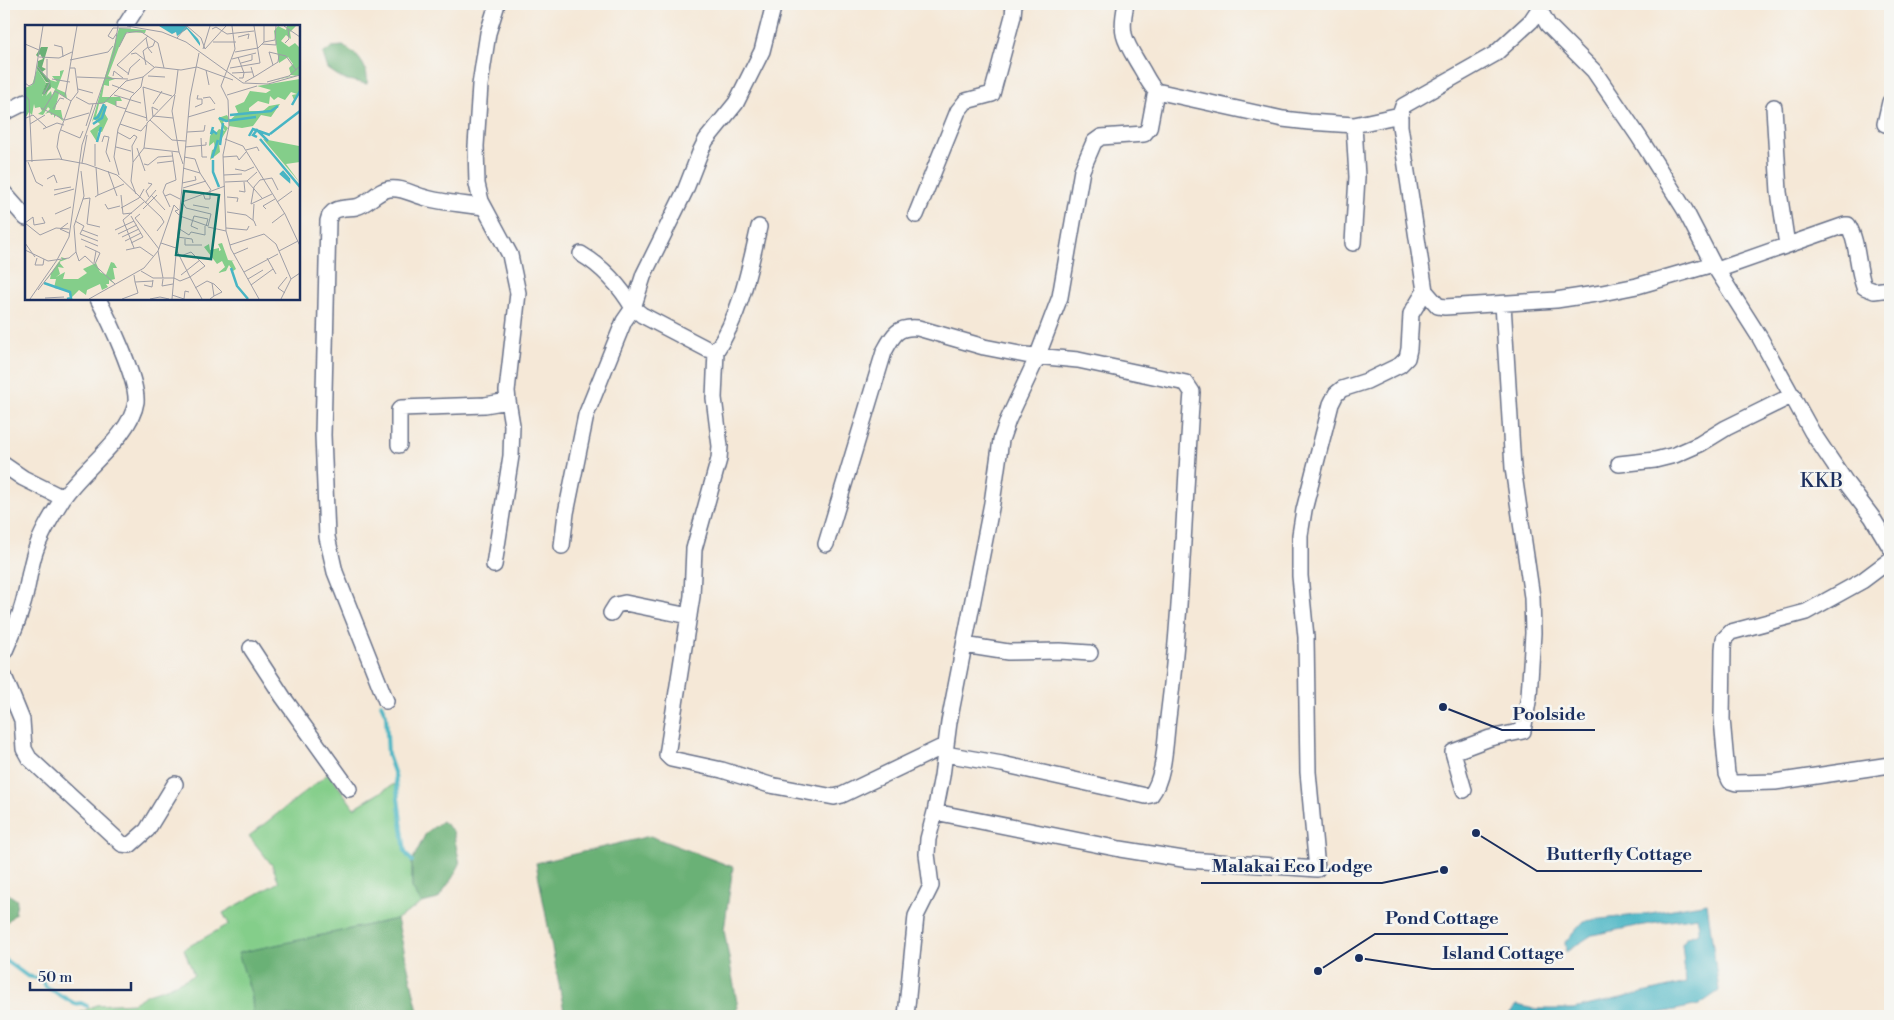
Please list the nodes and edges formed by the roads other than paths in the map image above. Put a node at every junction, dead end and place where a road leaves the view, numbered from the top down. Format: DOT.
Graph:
graph roads {
  1 [pos="138,4"];
  2 [pos="497,4"];
  3 [pos="774,4"];
  4 [pos="1014,4"];
  5 [pos="1126,4"];
  6 [pos="1540,7"];
  7 [pos="126,25"];
  8 [pos="1156,91"];
  9 [pos="25,102"];
  10 [pos="1890,102"];
  11 [pos="1774,107"];
  12 [pos="4,113"];
  13 [pos="1400,115"];
  14 [pos="1885,124"];
  15 [pos="1354,125"];
  16 [pos="4,194"];
  17 [pos="484,207"];
  18 [pos="916,215"];
  19 [pos="25,217"];
  20 [pos="759,227"];
  21 [pos="1353,243"];
  22 [pos="1787,245"];
  23 [pos="581,254"];
  24 [pos="1715,267"];
  25 [pos="1890,290"];
  26 [pos="1425,291"];
  27 [pos="99,300"];
  28 [pos="1503,304"];
  29 [pos="633,308"];
  30 [pos="716,351"];
  31 [pos="1038,356"];
  32 [pos="1793,395"];
  33 [pos="508,401"];
  34 [pos="399,445"];
  35 [pos="1619,464"];
  36 [pos="4,465"];
  37 [pos="64,498"];
  38 [pos="826,544"];
  39 [pos="562,546"];
  40 [pos="1890,547"];
  41 [pos="1890,560"];
  42 [pos="494,565"];
  43 [pos="611,612"];
  44 [pos="689,616"];
  45 [pos="964,644"];
  46 [pos="252,648"];
  47 [pos="4,653"];
  48 [pos="1090,654"];
  49 [pos="4,676"];
  50 [pos="386,701"];
  51 [pos="946,750"];
  52 [pos="1890,766"];
  53 [pos="175,784"];
  54 [pos="349,789"];
  55 [pos="1464,790"];
  56 [pos="935,812"];
  57 [pos="906,1016"];
  1 -- 7 [label="street"];
  2 -- 17 [label="street"];
  3 -- 29 [label="street"];
  4 -- 18 [label="street"];
  5 -- 8 [label="street"];
  6 -- 13 [label="street"];
  6 -- 24 [label="street"];
  8 -- 15 [label="street"];
  8 -- 31 [label="street"];
  9 -- 12 [label="street"];
  10 -- 14 [label="street"];
  11 -- 22 [label="street"];
  13 -- 15 [label="street"];
  13 -- 26 [label="street"];
  15 -- 21 [label="street"];
  16 -- 19 [label="street"];
  17 -- 33 [label="street"];
  17 -- 50 [label="street"];
  20 -- 30 [label="street"];
  22 -- 24 [label="street"];
  22 -- 25 [label="street"];
  23 -- 29 [label="street"];
  24 -- 28 [label="street"];
  24 -- 32 [label="street"];
  26 -- 28 [label="street"];
  26 -- 56 [label="street"];
  27 -- 37 [label="street"];
  28 -- 55 [label="street"];
  29 -- 30 [label="street"];
  29 -- 39 [label="street"];
  30 -- 44 [label="street"];
  31 -- 38 [label="street"];
  31 -- 45 [label="street"];
  31 -- 51 [label="street"];
  32 -- 35 [label="street"];
  32 -- 40 [label="street"];
  33 -- 34 [label="street"];
  33 -- 42 [label="street"];
  36 -- 37 [label="street"];
  37 -- 47 [label="street"];
  41 -- 52 [label="street"];
  43 -- 44 [label="street"];
  44 -- 51 [label="street"];
  45 -- 48 [label="street"];
  45 -- 51 [label="street"];
  46 -- 54 [label="street"];
  49 -- 53 [label="street"];
  51 -- 56 [label="street"];
  56 -- 57 [label="street"];
}
